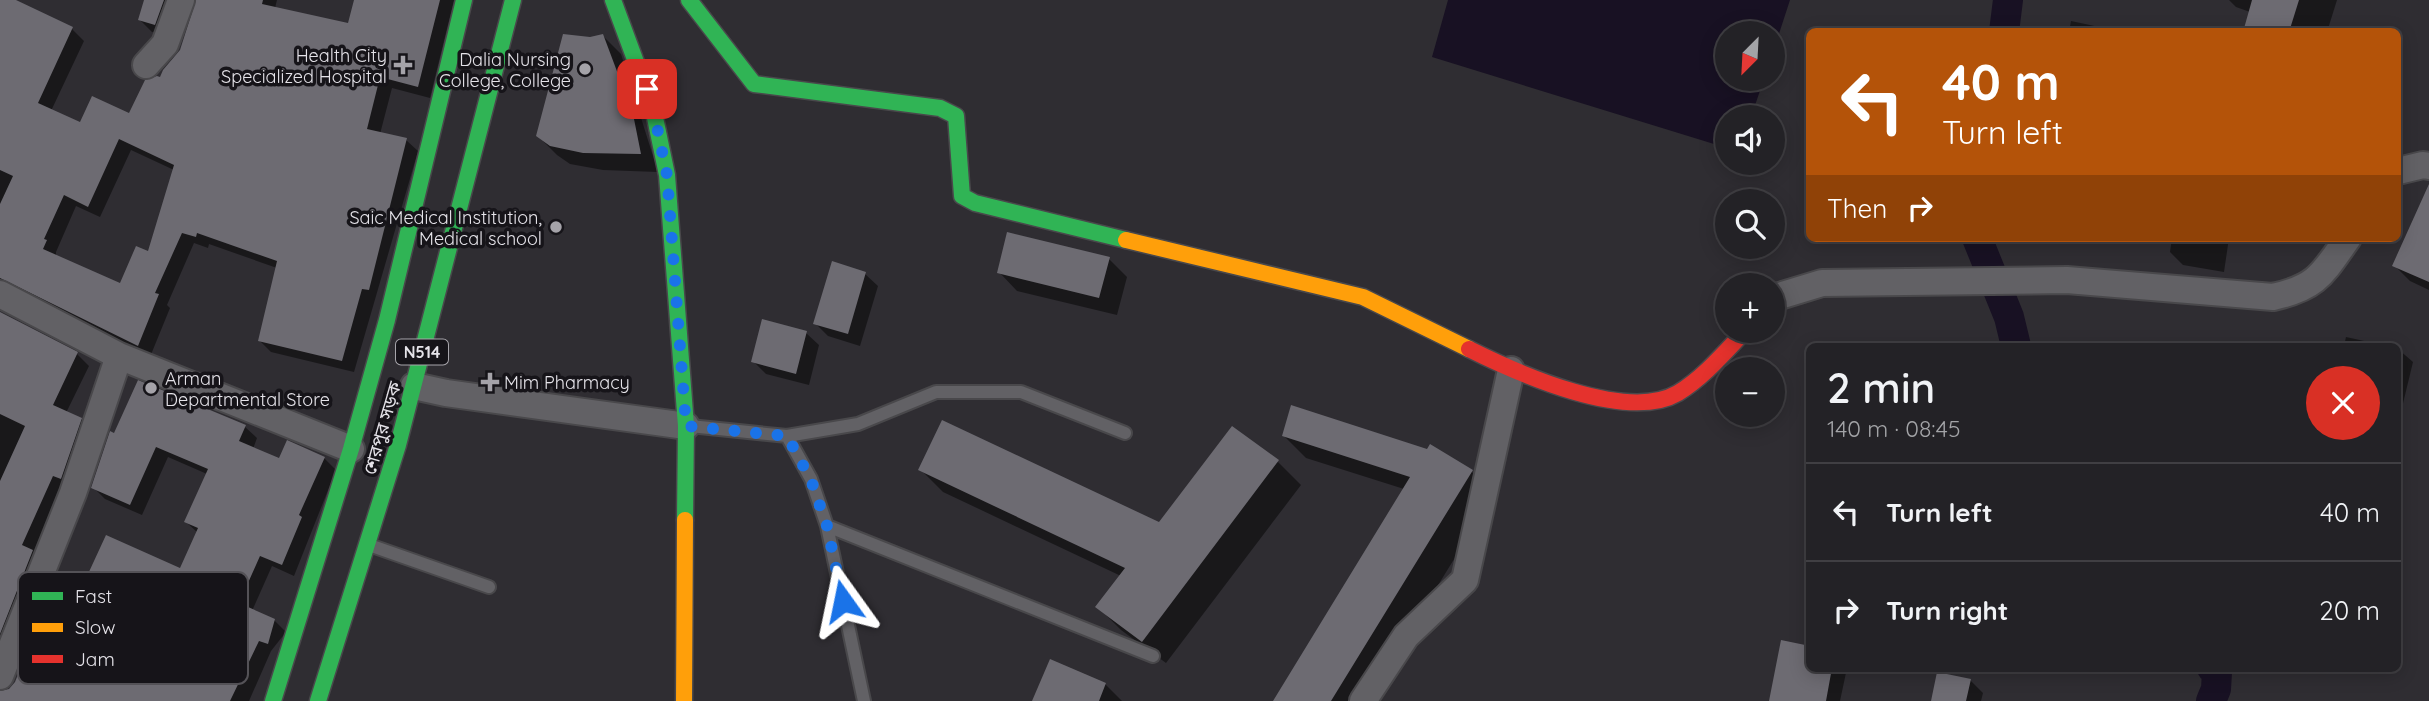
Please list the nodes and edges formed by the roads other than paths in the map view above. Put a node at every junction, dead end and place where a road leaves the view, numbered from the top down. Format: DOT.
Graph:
graph roads {
  1 [pos="181,0"];
  2 [pos="464,0"];
  3 [pos="513,0"];
  4 [pos="612,0"];
  5 [pos="689,0"];
  6 [pos="146,65"];
  7 [pos="2429,166"];
  8 [pos="2401,170"];
  9 [pos="2345,242"];
  10 [pos="0,294"];
  11 [pos="1785,294"];
  12 [pos="1734,343"];
  13 [pos="119,356"];
  14 [pos="1511,370"];
  15 [pos="414,386"];
  16 [pos="686,426"];
  17 [pos="1125,433"];
  18 [pos="787,436"];
  19 [pos="351,449"];
  20 [pos="827,526"];
  21 [pos="368,544"];
  22 [pos="42,572"];
  23 [pos="489,587"];
  24 [pos="18,631"];
  25 [pos="1153,656"];
  26 [pos="0,676"];
  27 [pos="273,701"];
  28 [pos="318,701"];
  29 [pos="684,701"];
  30 [pos="864,701"];
  31 [pos="1363,701"];
  1 -- 6 [label="street"];
  2 -- 19 [label="main road, শেরপুর সড়ক / N514"];
  3 -- 15 [label="main road, শেরপুর সড়ক / N514"];
  4 -- 16 [label="main road"];
  5 -- 14 [label="main road"];
  7 -- 8 [label="street"];
  9 -- 11 [label="street"];
  10 -- 13 [label="street"];
  12 -- 14 [label="main road"];
  13 -- 19 [label="street"];
  13 -- 22 [label="street"];
  14 -- 31 [label="street"];
  15 -- 16 [label="street"];
  15 -- 21 [label="main road, শেরপুর সড়ক / N514"];
  16 -- 18 [label="lane"];
  16 -- 29 [label="main road"];
  17 -- 18 [label="lane"];
  18 -- 20 [label="lane"];
  19 -- 27 [label="main road, শেরপুর সড়ক / N514"];
  20 -- 25 [label="lane"];
  20 -- 30 [label="lane"];
  21 -- 23 [label="lane"];
  21 -- 28 [label="main road, শেরপুর সড়ক / N514"];
  24 -- 26 [label="street"];
}
